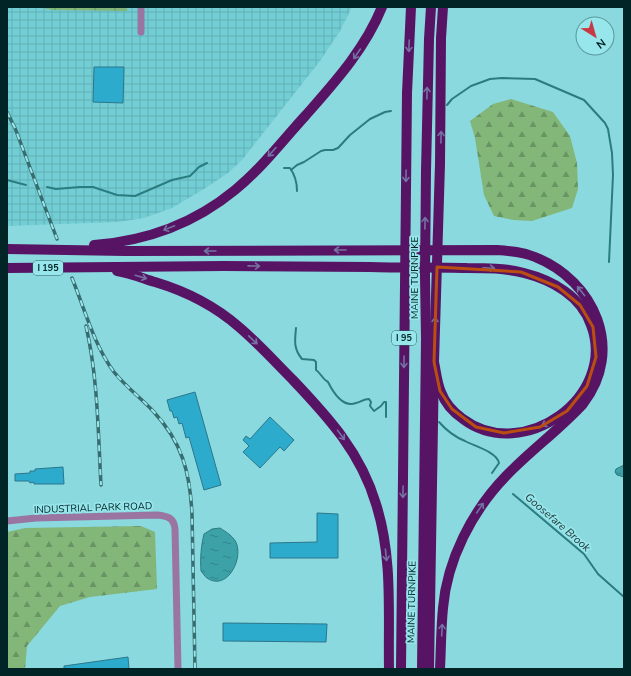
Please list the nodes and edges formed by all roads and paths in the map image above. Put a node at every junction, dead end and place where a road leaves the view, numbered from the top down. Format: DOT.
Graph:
graph roads {
  1 [pos="141,7"];
  2 [pos="382,7"];
  3 [pos="411,7"];
  4 [pos="430,7"];
  5 [pos="443,7"];
  6 [pos="141,32"];
  7 [pos="7,249"];
  8 [pos="38,249"];
  9 [pos="7,268"];
  10 [pos="89,268"];
  11 [pos="434,362"];
  12 [pos="7,521"];
  13 [pos="178,669"];
  14 [pos="389,669"];
  15 [pos="401,669"];
  16 [pos="422,669"];
  17 [pos="429,669"];
  18 [pos="440,669"];
  1 -- 6 [label="street"];
  2 -- 8 [label="highway, one-way"];
  3 -- 15 [label="highway, MAINE TURNPIKE / I 95, one-way"];
  16 -- 4 [label="highway, MAINE TURNPIKE / I 95, one-way"];
  11 -- 5 [label="highway, one-way"];
  7 -- 8 [label="highway, I 195"];
  18 -- 8 [label="highway, one-way"];
  9 -- 10 [label="highway, I 195"];
  10 -- 11 [label="highway, one-way"];
  10 -- 14 [label="highway, one-way"];
  11 -- 17 [label="highway"];
  12 -- 13 [label="street, INDUSTRIAL PARK ROAD"];
}
